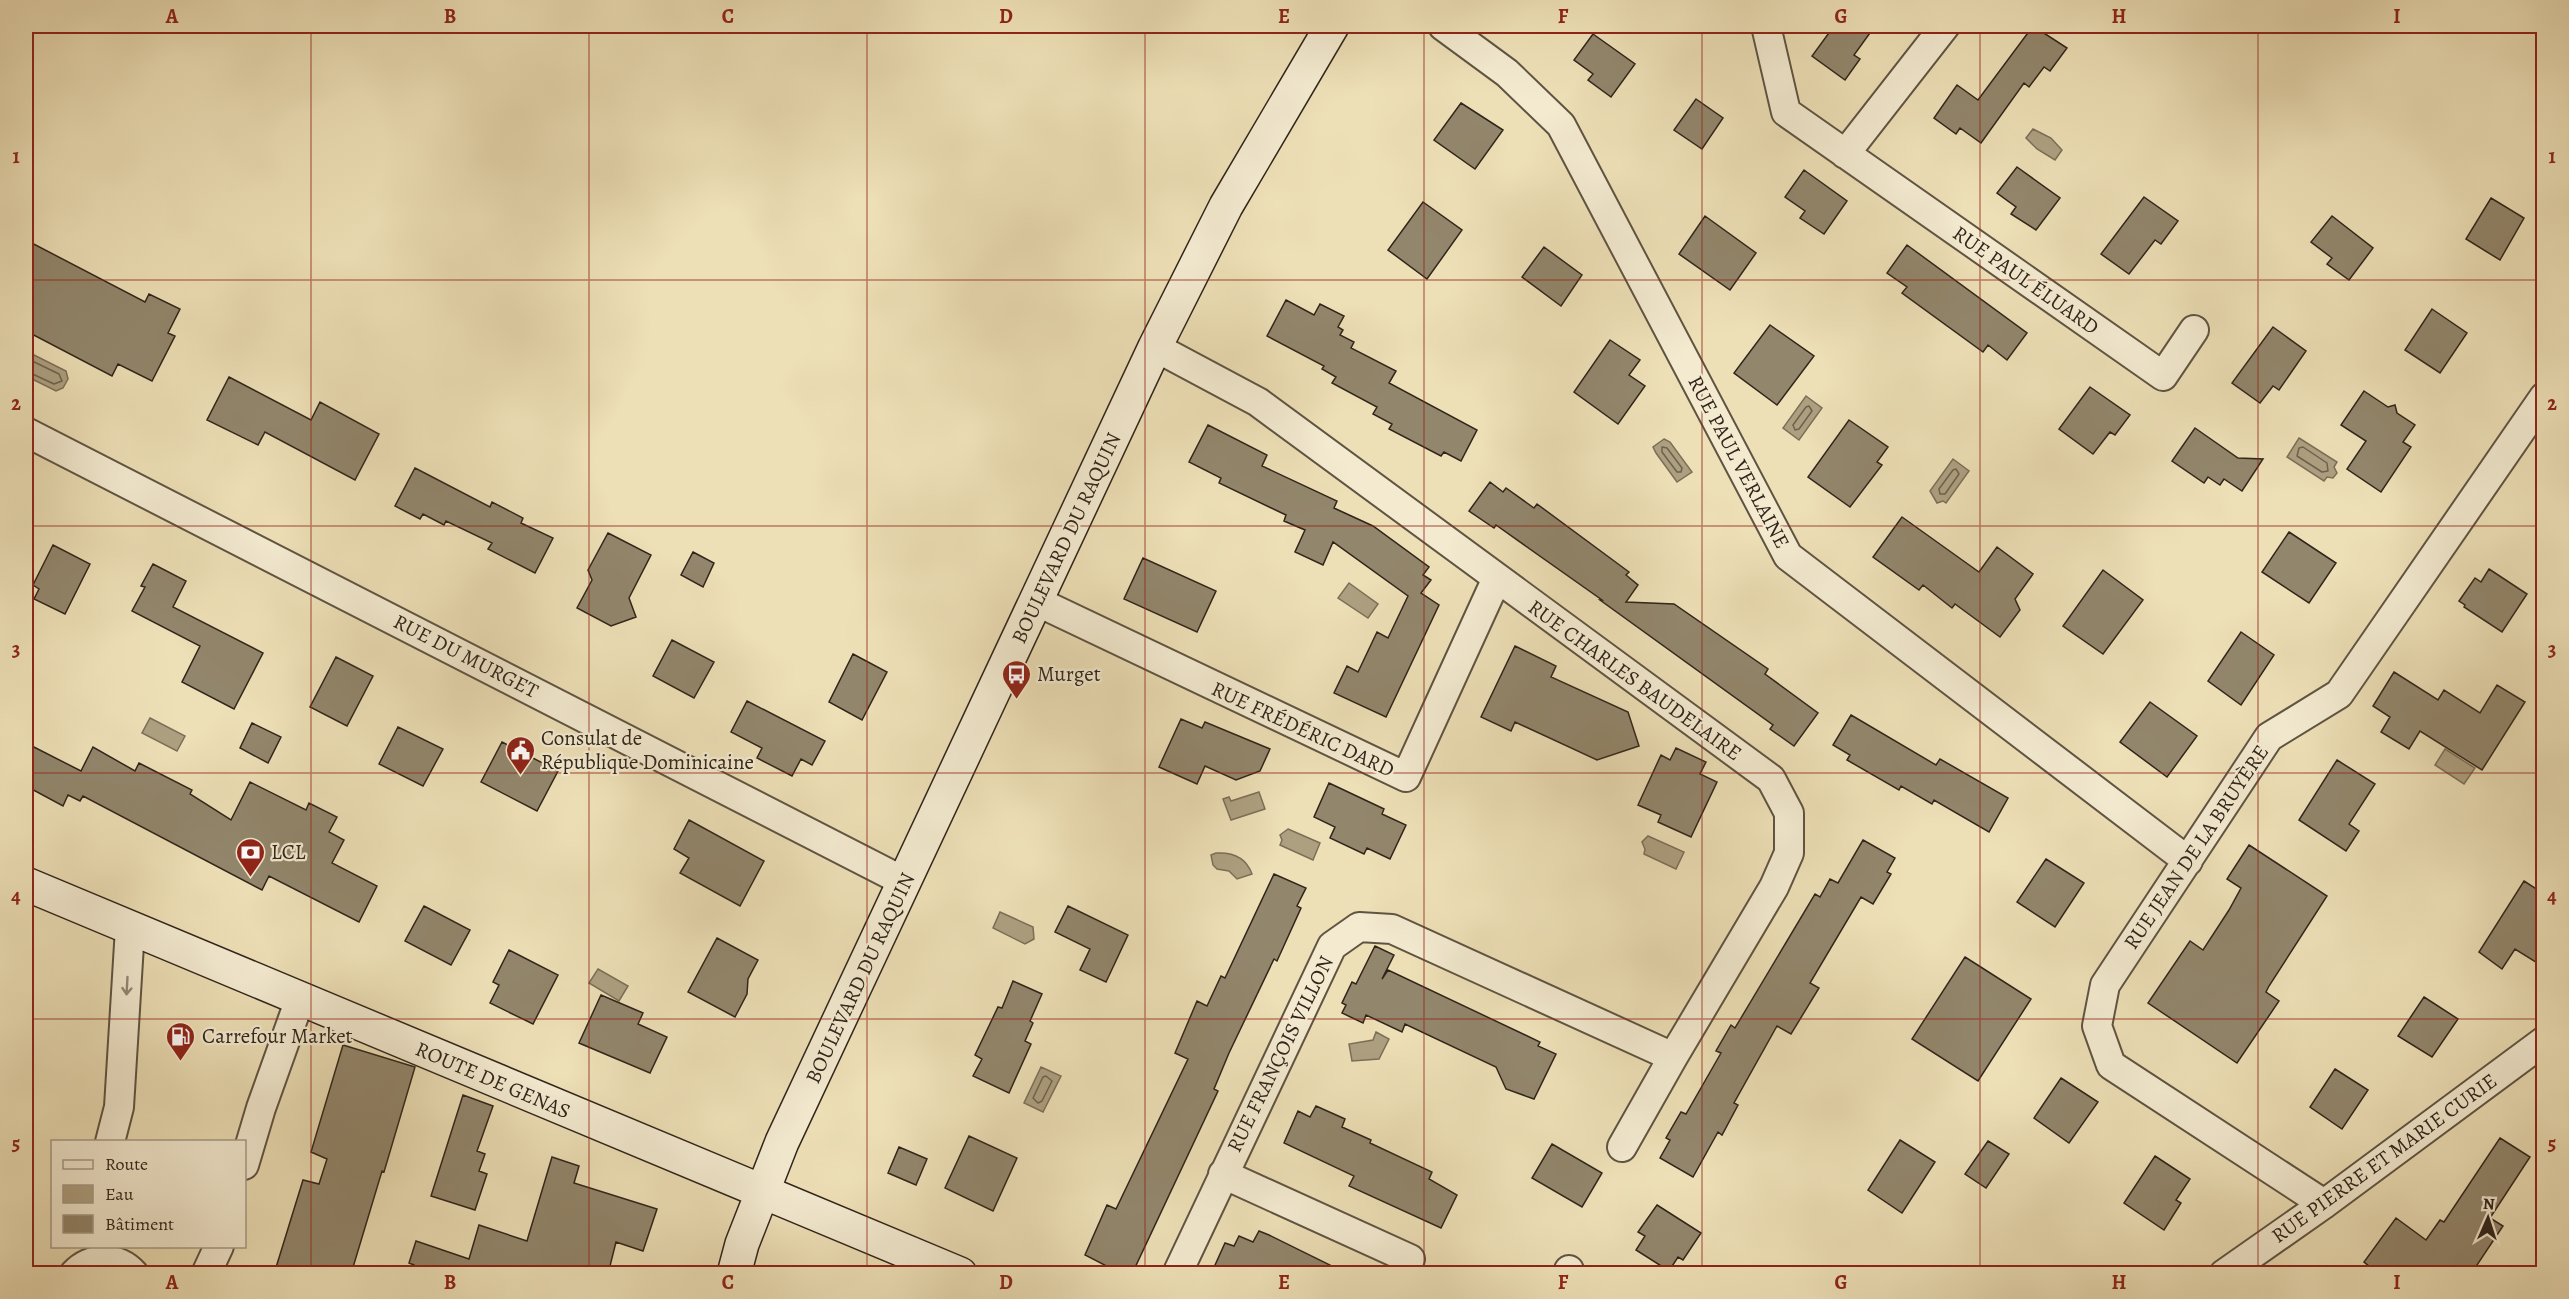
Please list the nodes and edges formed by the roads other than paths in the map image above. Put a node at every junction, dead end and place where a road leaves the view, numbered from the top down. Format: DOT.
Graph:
graph roads {
  1 [pos="1332,26"];
  2 [pos="1443,26"];
  3 [pos="1766,26"];
  4 [pos="1945,26"];
  5 [pos="1845,154"];
  6 [pos="2194,330"];
  7 [pos="1155,347"];
  8 [pos="2544,397"];
  9 [pos="26,432"];
  10 [pos="1497,578"];
  11 [pos="1036,601"];
  12 [pos="2188,861"];
  13 [pos="905,882"];
  14 [pos="26,884"];
  15 [pos="130,928"];
  16 [pos="300,999"];
  17 [pos="2544,1041"];
  18 [pos="1672,1057"];
  19 [pos="111,1140"];
  20 [pos="1622,1147"];
  21 [pos="246,1159"];
  22 [pos="1223,1174"];
  23 [pos="763,1193"];
  24 [pos="2324,1204"];
  25 [pos="218,1248"];
  26 [pos="1410,1259"];
  27 [pos="85,1261"];
  28 [pos="134,1274"];
  29 [pos="206,1274"];
  30 [pos="734,1274"];
  31 [pos="960,1274"];
  32 [pos="1177,1274"];
  33 [pos="2224,1274"];
  1 -- 7 [label="street, BOULEVARD DU RAQUIN"];
  2 -- 12 [label="street, RUE PAUL VERLAINE"];
  3 -- 5 [label="street, RUE PAUL ÉLUARD"];
  4 -- 5 [label="street"];
  5 -- 6 [label="street, RUE PAUL ÉLUARD"];
  7 -- 10 [label="street, RUE CHARLES BAUDELAIRE"];
  7 -- 11 [label="street, BOULEVARD DU RAQUIN"];
  8 -- 12 [label="street, RUE JEAN DE LA BRUYÈRE"];
  9 -- 13 [label="street, RUE DU MURGET"];
  10 -- 11 [label="street, RUE FRÉDÉRIC DARD"];
  10 -- 18 [label="street, RUE CHARLES BAUDELAIRE"];
  11 -- 13 [label="street, BOULEVARD DU RAQUIN"];
  12 -- 24 [label="street, RUE JEAN DE LA BRUYÈRE"];
  13 -- 23 [label="street, BOULEVARD DU RAQUIN"];
  14 -- 15 [label="street, ROUTE DE GENAS"];
  15 -- 16 [label="street, ROUTE DE GENAS"];
  15 -- 19 [label="street, one-way"];
  16 -- 21 [label="street"];
  16 -- 23 [label="street, ROUTE DE GENAS"];
  17 -- 24 [label="street, RUE PIERRE ET MARIE CURIE"];
  18 -- 20 [label="street, RUE CHARLES BAUDELAIRE"];
  18 -- 22 [label="street, RUE FRANÇOIS VILLON"];
  22 -- 26 [label="street"];
  22 -- 32 [label="street, RUE FRANÇOIS VILLON"];
  23 -- 30 [label="street, BOULEVARD DU RAQUIN"];
  23 -- 31 [label="street, ROUTE DE GENAS"];
  24 -- 33 [label="street, RUE PIERRE ET MARIE CURIE"];
  25 -- 29 [label="street"];
  27 -- 28 [label="street"];
}
